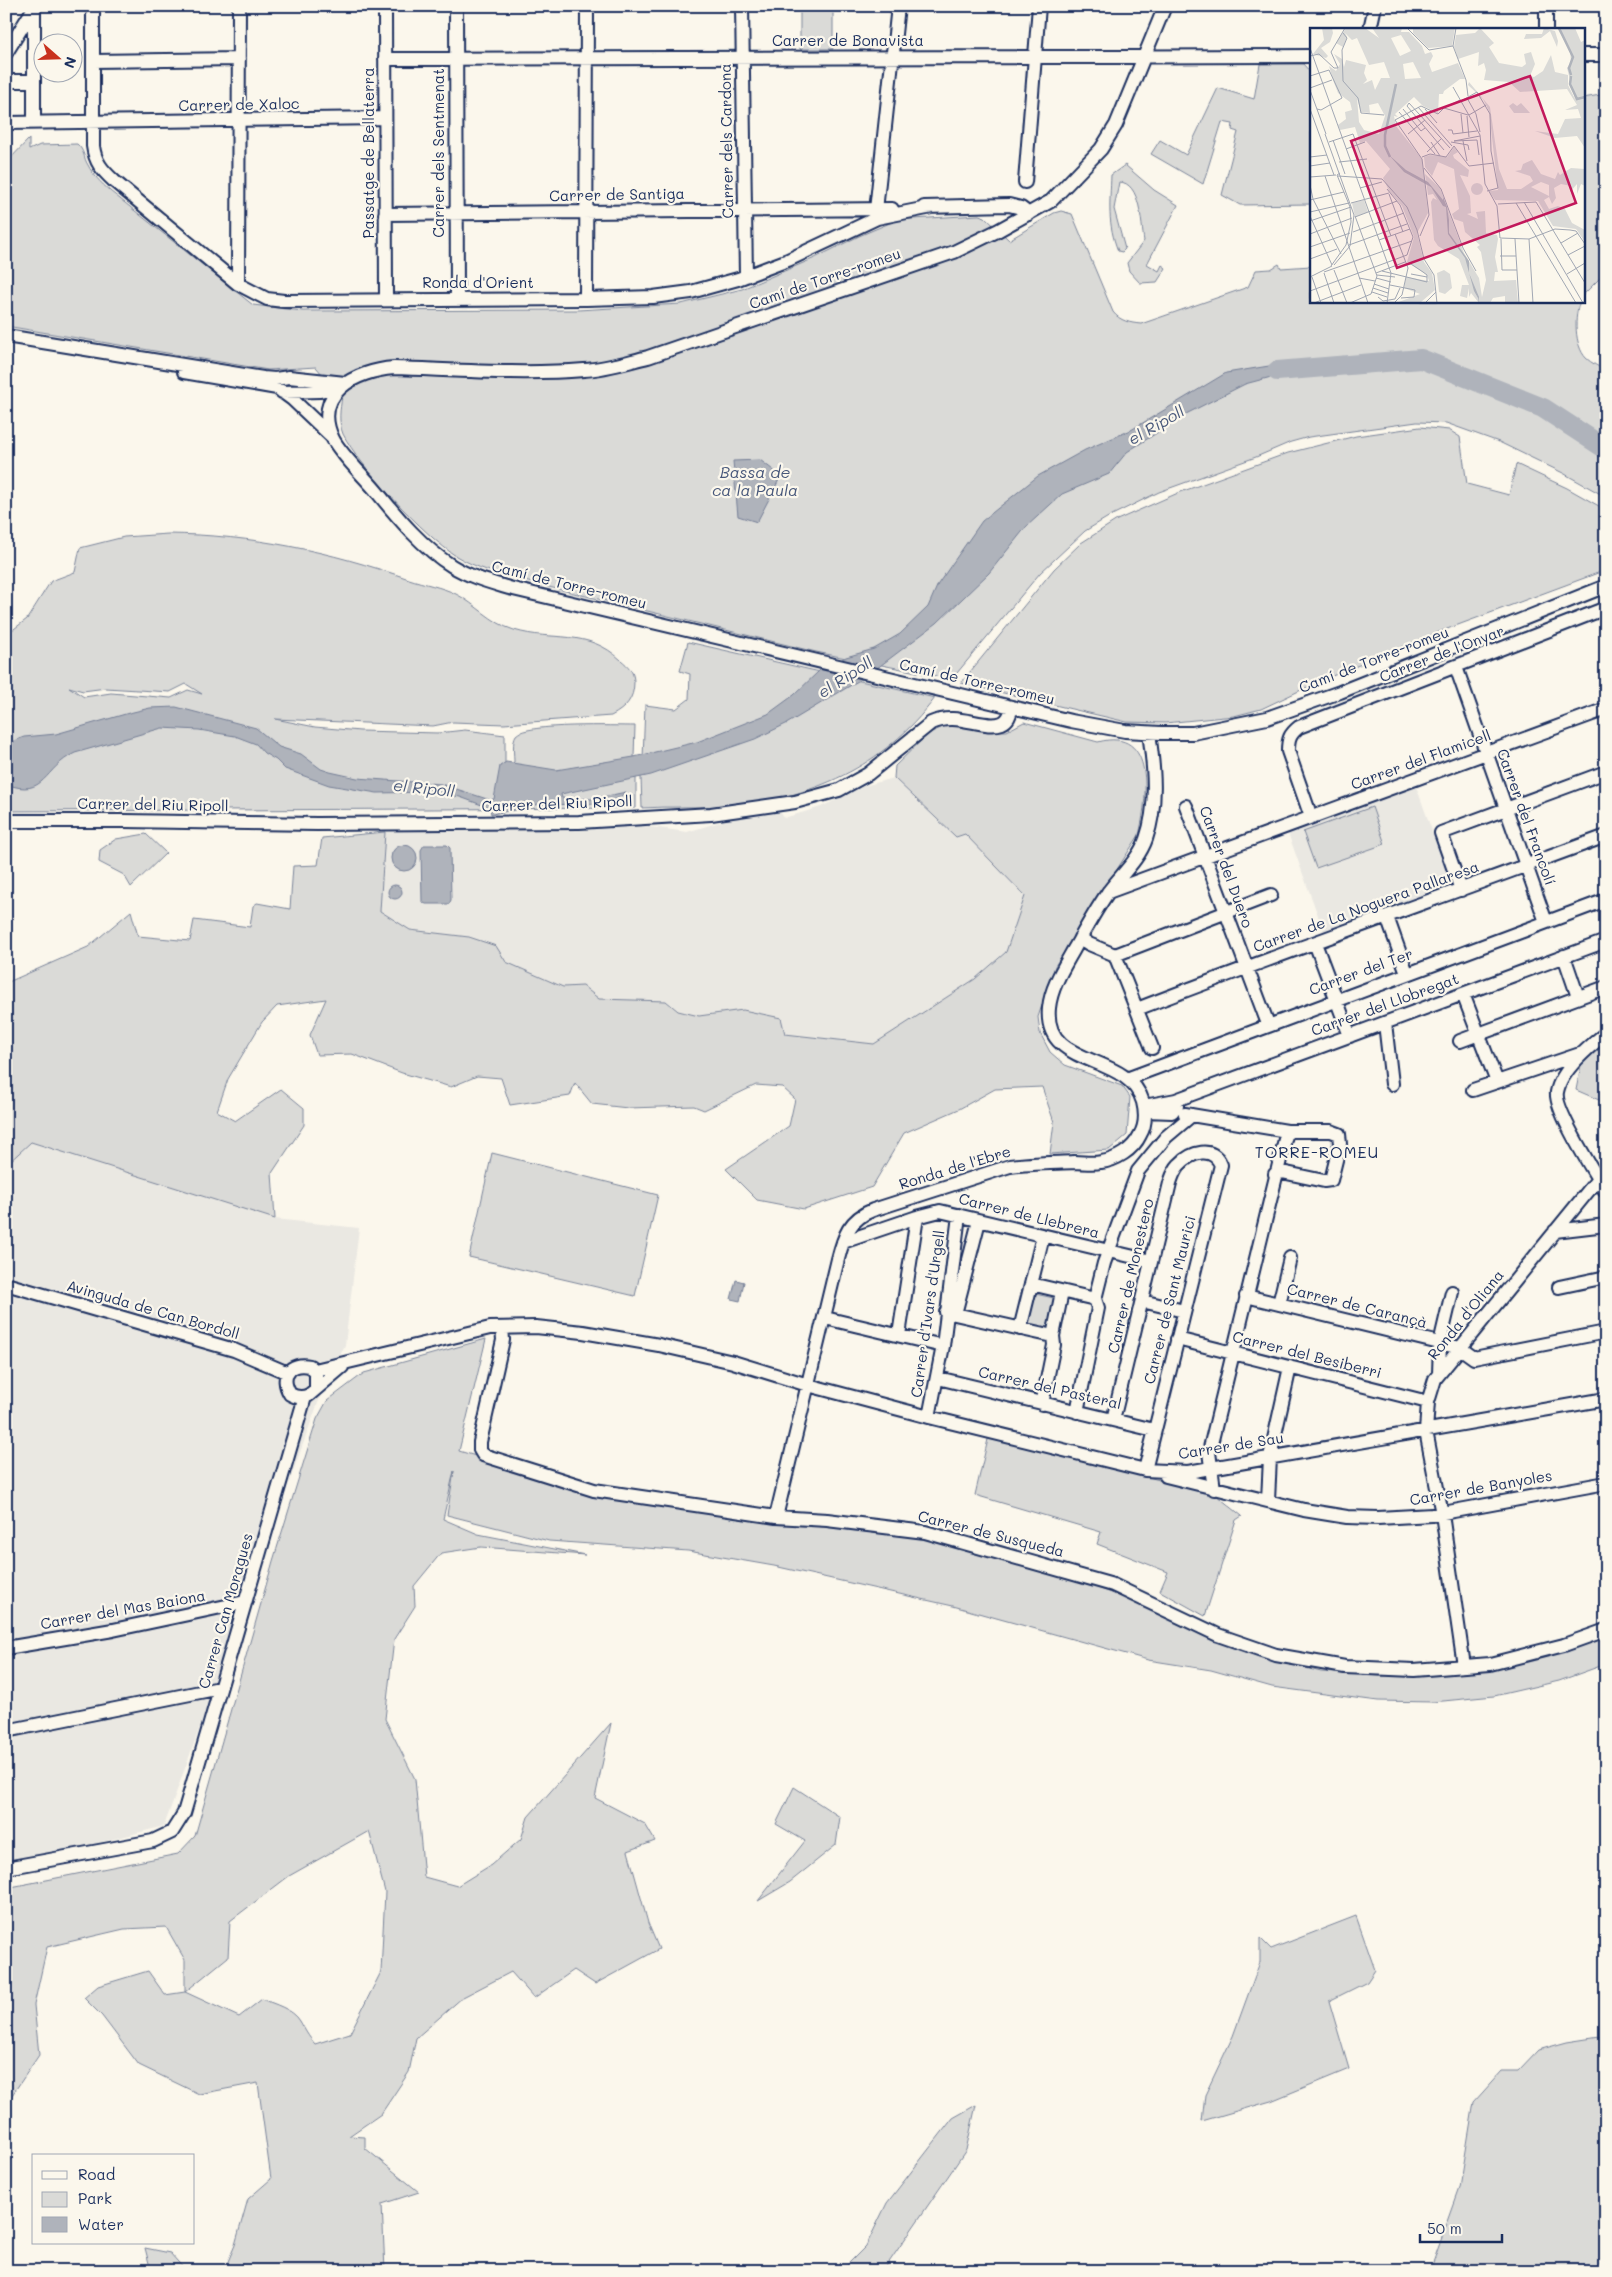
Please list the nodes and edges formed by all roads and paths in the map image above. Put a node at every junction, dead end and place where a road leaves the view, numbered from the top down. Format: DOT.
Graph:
graph roads {
  1 [pos="93,6"];
  2 [pos="239,6"];
  3 [pos="385,6"];
  4 [pos="456,6"];
  5 [pos="587,6"];
  6 [pos="742,6"];
  7 [pos="898,6"];
  8 [pos="1039,6"];
  9 [pos="1165,6"];
  10 [pos="1375,6"];
  11 [pos="1546,6"];
  12 [pos="34,7"];
  13 [pos="1370,28"];
  14 [pos="1546,28"];
  15 [pos="34,32"];
  16 [pos="6,53"];
  17 [pos="1584,55"];
  18 [pos="1606,55"];
  19 [pos="1034,56"];
  20 [pos="1144,56"];
  21 [pos="892,57"];
  22 [pos="1310,57"];
  23 [pos="742,58"];
  24 [pos="239,59"];
  25 [pos="385,59"];
  26 [pos="456,59"];
  27 [pos="587,60"];
  28 [pos="93,61"];
  29 [pos="6,81"];
  30 [pos="32,81"];
  31 [pos="34,82"];
  32 [pos="385,118"];
  33 [pos="239,121"];
  34 [pos="6,123"];
  35 [pos="34,123"];
  36 [pos="93,123"];
  37 [pos="1025,182"];
  38 [pos="932,207"];
  39 [pos="850,209"];
  40 [pos="745,210"];
  41 [pos="876,210"];
  42 [pos="587,211"];
  43 [pos="455,213"];
  44 [pos="385,214"];
  45 [pos="1029,214"];
  46 [pos="848,232"];
  47 [pos="746,276"];
  48 [pos="238,284"];
  49 [pos="386,299"];
  50 [pos="586,299"];
  51 [pos="457,300"];
  52 [pos="6,336"];
  53 [pos="134,356"];
  54 [pos="343,385"];
  55 [pos="282,392"];
  56 [pos="333,438"];
  57 [pos="1606,586"];
  58 [pos="1606,608"];
  59 [pos="1456,666"];
  60 [pos="1012,707"];
  61 [pos="1606,709"];
  62 [pos="1149,733"];
  63 [pos="1485,754"];
  64 [pos="1606,772"];
  65 [pos="1186,806"];
  66 [pos="1505,808"];
  67 [pos="1311,817"];
  68 [pos="6,821"];
  69 [pos="1606,836"];
  70 [pos="1206,856"];
  71 [pos="1526,866"];
  72 [pos="1461,890"];
  73 [pos="1108,892"];
  74 [pos="1271,895"];
  75 [pos="1606,900"];
  76 [pos="1226,913"];
  77 [pos="1387,917"];
  78 [pos="1546,922"];
  79 [pos="1080,938"];
  80 [pos="1606,941"];
  81 [pos="1315,943"];
  82 [pos="1115,955"];
  83 [pos="1564,956"];
  84 [pos="1245,968"];
  85 [pos="1407,973"];
  86 [pos="1606,987"];
  87 [pos="1463,994"];
  88 [pos="1578,997"];
  89 [pos="1337,999"];
  90 [pos="1137,1010"];
  91 [pos="1386,1023"];
  92 [pos="1268,1024"];
  93 [pos="1606,1032"];
  94 [pos="1479,1034"];
  95 [pos="1350,1036"];
  96 [pos="1460,1041"];
  97 [pos="1152,1048"];
  98 [pos="1583,1053"];
  99 [pos="1129,1078"];
  100 [pos="1497,1082"];
  101 [pos="1392,1084"];
  102 [pos="1473,1090"];
  103 [pos="1174,1106"];
  104 [pos="1145,1108"];
  105 [pos="1192,1115"];
  106 [pos="1287,1131"];
  107 [pos="1199,1153"];
  108 [pos="1275,1174"];
  109 [pos="1596,1182"];
  110 [pos="1606,1192"];
  111 [pos="959,1215"];
  112 [pos="917,1216"];
  113 [pos="979,1221"];
  114 [pos="1606,1225"];
  115 [pos="1555,1231"];
  116 [pos="1043,1236"];
  117 [pos="843,1242"];
  118 [pos="1108,1252"];
  119 [pos="1290,1258"];
  120 [pos="1151,1261"];
  121 [pos="1606,1277"];
  122 [pos="6,1284"];
  123 [pos="1031,1284"];
  124 [pos="1559,1287"];
  125 [pos="1062,1292"];
  126 [pos="1452,1292"];
  127 [pos="1246,1296"];
  128 [pos="1095,1299"];
  129 [pos="1142,1301"];
  130 [pos="1279,1304"];
  131 [pos="1184,1312"];
  132 [pos="950,1313"];
  133 [pos="825,1318"];
  134 [pos="502,1328"];
  135 [pos="1020,1329"];
  136 [pos="1606,1332"];
  137 [pos="899,1336"];
  138 [pos="1053,1336"];
  139 [pos="1177,1340"];
  140 [pos="1440,1344"];
  141 [pos="943,1346"];
  142 [pos="1460,1348"];
  143 [pos="1232,1352"];
  144 [pos="346,1364"];
  145 [pos="1290,1367"];
  146 [pos="315,1370"];
  147 [pos="288,1373"];
  148 [pos="1440,1374"];
  149 [pos="938,1378"];
  150 [pos="808,1385"];
  151 [pos="316,1388"];
  152 [pos="305,1397"];
  153 [pos="1606,1399"];
  154 [pos="1428,1402"];
  155 [pos="1042,1404"];
  156 [pos="1077,1412"];
  157 [pos="929,1417"];
  158 [pos="1113,1420"];
  159 [pos="1154,1430"];
  160 [pos="1426,1431"];
  161 [pos="1270,1457"];
  162 [pos="1212,1468"];
  163 [pos="1145,1470"];
  164 [pos="1606,1483"];
  165 [pos="1214,1489"];
  166 [pos="1268,1501"];
  167 [pos="1442,1514"];
  168 [pos="776,1517"];
  169 [pos="245,1602"];
  170 [pos="1606,1630"];
  171 [pos="8,1647"];
  172 [pos="1464,1666"];
  173 [pos="220,1688"];
  174 [pos="6,1731"];
  175 [pos="6,1868"];
  1 -- 28 [label="street, Ronda d'Orient"];
  2 -- 24 [label="street"];
  3 -- 25 [label="street, Passatge de Bellaterra"];
  4 -- 26 [label="street, Carrer dels Sentmenat"];
  5 -- 27 [label="street"];
  6 -- 23 [label="street, Carrer dels Cardona"];
  7 -- 21 [label="street"];
  8 -- 19 [label="street"];
  9 -- 20 [label="street, Camí de Torre-romeu"];
  10 -- 13 [label="street"];
  11 -- 14 [label="street"];
  12 -- 15 [label="street"];
  12 -- 16 [label="street"];
  17 -- 18 [label="street"];
  19 -- 20 [label="street, Carrer de Bonavista"];
  19 -- 21 [label="street, Carrer de Bonavista"];
  19 -- 37 [label="street"];
  20 -- 22 [label="street, Carrer de Bonavista"];
  20 -- 45 [label="street, Camí de Torre-romeu"];
  21 -- 23 [label="street, Carrer de Bonavista"];
  21 -- 41 [label="street"];
  23 -- 27 [label="street, Carrer de Bonavista"];
  23 -- 40 [label="street, Carrer dels Cardona"];
  24 -- 28 [label="street"];
  24 -- 33 [label="street"];
  25 -- 26 [label="street, Carrer de Bonavista"];
  25 -- 32 [label="street, Passatge de Bellaterra"];
  26 -- 27 [label="street, Carrer de Bonavista"];
  26 -- 43 [label="street, Carrer dels Sentmenat"];
  27 -- 42 [label="street"];
  28 -- 36 [label="street, Ronda d'Orient"];
  29 -- 30 [label="street"];
  31 -- 35 [label="street"];
  32 -- 33 [label="street, Carrer de Xaloc"];
  32 -- 44 [label="street, Passatge de Bellaterra"];
  33 -- 36 [label="street, Carrer de Xaloc"];
  33 -- 48 [label="street"];
  34 -- 35 [label="street, Carrer de Xaloc"];
  35 -- 36 [label="street, Carrer de Xaloc"];
  36 -- 48 [label="street, Ronda d'Orient"];
  38 -- 41 [label="street, Carrer de Santiga"];
  38 -- 45 [label="street, Carrer de Santiga"];
  38 -- 46 [label="street, Ronda d'Orient"];
  39 -- 40 [label="street, Carrer de Santiga"];
  39 -- 41 [label="street, Carrer de Santiga"];
  39 -- 46 [label="street"];
  40 -- 42 [label="street, Carrer de Santiga"];
  40 -- 47 [label="street, Carrer dels Cardona"];
  42 -- 43 [label="street, Carrer de Santiga"];
  42 -- 50 [label="street"];
  43 -- 44 [label="street, Carrer de Santiga"];
  43 -- 51 [label="street, Carrer dels Sentmenat"];
  44 -- 49 [label="street, Passatge de Bellaterra"];
  45 -- 54 [label="street, Camí de Torre-romeu"];
  46 -- 47 [label="street, Ronda d'Orient"];
  47 -- 50 [label="street, Ronda d'Orient"];
  48 -- 49 [label="street, Ronda d'Orient"];
  49 -- 51 [label="street, Ronda d'Orient"];
  50 -- 51 [label="street, Ronda d'Orient"];
  52 -- 53 [label="street"];
  53 -- 54 [label="street"];
  53 -- 55 [label="street"];
  54 -- 55 [label="street"];
  54 -- 56 [label="street, Camí de Torre-romeu"];
  55 -- 56 [label="street"];
  56 -- 60 [label="street, Camí de Torre-romeu"];
  57 -- 62 [label="street, Camí de Torre-romeu"];
  58 -- 59 [label="street, Carrer de l'Onyar"];
  59 -- 63 [label="street, Carrer del Francolí"];
  59 -- 67 [label="street, Carrer de l'Onyar"];
  60 -- 62 [label="street, Camí de Torre-romeu"];
  60 -- 68 [label="street, Carrer del Riu Ripoll"];
  61 -- 63 [label="street, Carrer del Flamicell"];
  62 -- 73 [label="street"];
  63 -- 66 [label="street, Carrer del Francolí"];
  63 -- 67 [label="street, Carrer del Flamicell"];
  64 -- 66 [label="street"];
  65 -- 70 [label="street, Carrer del Duero"];
  66 -- 71 [label="street, Carrer del Francolí"];
  66 -- 72 [label="street"];
  67 -- 70 [label="street, Carrer del Flamicell"];
  69 -- 71 [label="street, Carrer de La Noguera Pallaresa"];
  70 -- 73 [label="street, Carrer del Flamicell"];
  70 -- 76 [label="street, Carrer del Duero"];
  71 -- 72 [label="street, Carrer de La Noguera Pallaresa"];
  71 -- 78 [label="street, Carrer del Francolí"];
  72 -- 77 [label="street, Carrer de La Noguera Pallaresa"];
  73 -- 79 [label="street"];
  74 -- 76 [label="street"];
  75 -- 78 [label="street, Carrer del Ter"];
  76 -- 82 [label="street"];
  76 -- 84 [label="street, Carrer del Duero"];
  77 -- 81 [label="street, Carrer de La Noguera Pallaresa"];
  77 -- 85 [label="street"];
  78 -- 85 [label="street, Carrer del Ter"];
  79 -- 82 [label="street"];
  79 -- 99 [label="street"];
  80 -- 83 [label="street, Carrer del Llobregat"];
  81 -- 84 [label="street, Carrer de La Noguera Pallaresa"];
  81 -- 89 [label="street"];
  82 -- 90 [label="street"];
  83 -- 87 [label="street, Carrer del Llobregat"];
  83 -- 88 [label="street"];
  84 -- 90 [label="street, Carrer de La Noguera Pallaresa"];
  84 -- 92 [label="street, Carrer del Duero"];
  85 -- 89 [label="street, Carrer del Ter"];
  86 -- 88 [label="street"];
  87 -- 91 [label="street, Carrer del Llobregat"];
  87 -- 94 [label="street"];
  88 -- 94 [label="street"];
  89 -- 92 [label="street, Carrer del Ter"];
  89 -- 95 [label="street"];
  90 -- 97 [label="street"];
  91 -- 95 [label="street, Carrer del Llobregat"];
  91 -- 101 [label="street"];
  92 -- 99 [label="street, Carrer del Ter"];
  93 -- 98 [label="street"];
  94 -- 96 [label="street"];
  94 -- 100 [label="street"];
  95 -- 103 [label="street, Carrer del Llobregat"];
  98 -- 100 [label="street"];
  98 -- 109 [label="street"];
  99 -- 104 [label="street"];
  100 -- 102 [label="street"];
  103 -- 104 [label="street, Carrer del Llobregat"];
  103 -- 105 [label="street"];
  104 -- 117 [label="street, Ronda de l'Ebre"];
  105 -- 106 [label="street"];
  105 -- 118 [label="street"];
  106 -- 108 [label="street"];
  106 -- 108 [label="street"];
  107 -- 120 [label="street, Carrer de Monestero"];
  107 -- 131 [label="street, Carrer de Sant Maurici"];
  108 -- 127 [label="street"];
  109 -- 110 [label="street"];
  109 -- 115 [label="street, Ronda d'Oliana"];
  111 -- 112 [label="street, Carrer de Llebrera"];
  111 -- 113 [label="street, Carrer de Llebrera"];
  111 -- 132 [label="street, Carrer d'Ivars d'Urgell"];
  112 -- 117 [label="street, Carrer de Llebrera"];
  112 -- 137 [label="street"];
  113 -- 116 [label="street, Carrer de Llebrera"];
  113 -- 132 [label="street, Carrer d'Ivars d'Urgell"];
  114 -- 115 [label="street"];
  115 -- 142 [label="street, Ronda d'Oliana"];
  116 -- 118 [label="street, Carrer de Llebrera"];
  116 -- 123 [label="street"];
  117 -- 133 [label="street, Ronda de l'Ebre"];
  118 -- 120 [label="street, Carrer de Llebrera"];
  118 -- 128 [label="street"];
  119 -- 130 [label="street"];
  120 -- 129 [label="street, Carrer de Monestero"];
  121 -- 124 [label="street"];
  122 -- 147 [label="street, Avinguda de Can Bordoll"];
  123 -- 125 [label="street"];
  123 -- 135 [label="street"];
  125 -- 128 [label="street"];
  125 -- 138 [label="street"];
  126 -- 140 [label="street"];
  127 -- 130 [label="street, Carrer de Carançà"];
  127 -- 143 [label="street"];
  128 -- 156 [label="street"];
  129 -- 131 [label="street"];
  129 -- 158 [label="street, Carrer de Monestero"];
  130 -- 140 [label="street, Carrer de Carançà"];
  131 -- 139 [label="street, Carrer de Sant Maurici"];
  132 -- 135 [label="street"];
  132 -- 141 [label="street, Carrer d'Ivars d'Urgell"];
  133 -- 137 [label="street"];
  133 -- 150 [label="street, Ronda de l'Ebre"];
  134 -- 144 [label="street"];
  134 -- 150 [label="street"];
  134 -- 168 [label="street, Carrer de Susqueda"];
  135 -- 138 [label="street"];
  136 -- 142 [label="street, Carrer de Carançà"];
  137 -- 141 [label="street"];
  138 -- 155 [label="street"];
  139 -- 143 [label="street, Carrer del Besiberri"];
  139 -- 159 [label="street, Carrer de Sant Maurici"];
  140 -- 142 [label="street, Carrer de Carançà"];
  140 -- 148 [label="street"];
  141 -- 149 [label="street, Carrer d'Ivars d'Urgell"];
  142 -- 148 [label="street, Ronda d'Oliana"];
  143 -- 145 [label="street, Carrer del Besiberri"];
  143 -- 162 [label="street"];
  144 -- 146 [label="street"];
  144 -- 151 [label="street"];
  145 -- 154 [label="street, Carrer del Besiberri"];
  145 -- 161 [label="street"];
  146 -- 147 [label="street"];
  146 -- 151 [label="street"];
  147 -- 152 [label="street"];
  148 -- 154 [label="street, Ronda d'Oliana"];
  149 -- 155 [label="street, Carrer del Pasteral"];
  149 -- 157 [label="street, Carrer d'Ivars d'Urgell"];
  150 -- 157 [label="street, Carrer de Sau"];
  150 -- 168 [label="street, Ronda de l'Ebre"];
  151 -- 152 [label="street"];
  152 -- 169 [label="street, Carrer Can Moragues"];
  153 -- 160 [label="street, Carrer de Sau"];
  154 -- 160 [label="street, Ronda d'Oliana"];
  155 -- 156 [label="street, Carrer del Pasteral"];
  156 -- 158 [label="street, Carrer del Pasteral"];
  157 -- 163 [label="street, Carrer de Sau"];
  158 -- 159 [label="street, Carrer del Pasteral"];
  159 -- 163 [label="street, Carrer de Sant Maurici"];
  160 -- 161 [label="street, Carrer de Sau"];
  160 -- 167 [label="street, Ronda d'Oliana"];
  161 -- 162 [label="street, Carrer de Sau"];
  161 -- 166 [label="street"];
  162 -- 163 [label="street, Carrer de Sau"];
  162 -- 165 [label="street"];
  163 -- 165 [label="street, Carrer de Banyoles"];
  164 -- 167 [label="street, Carrer de Banyoles"];
  165 -- 166 [label="street, Carrer de Banyoles"];
  166 -- 167 [label="street, Carrer de Banyoles"];
  167 -- 172 [label="street, Ronda d'Oliana"];
  168 -- 172 [label="street, Carrer de Susqueda"];
  169 -- 171 [label="street, Carrer del Mas Baiona"];
  169 -- 173 [label="street, Carrer Can Moragues"];
  170 -- 172 [label="street, Carrer de Susqueda"];
  173 -- 174 [label="street"];
  173 -- 175 [label="street, Carrer Can Moragues"];
}
